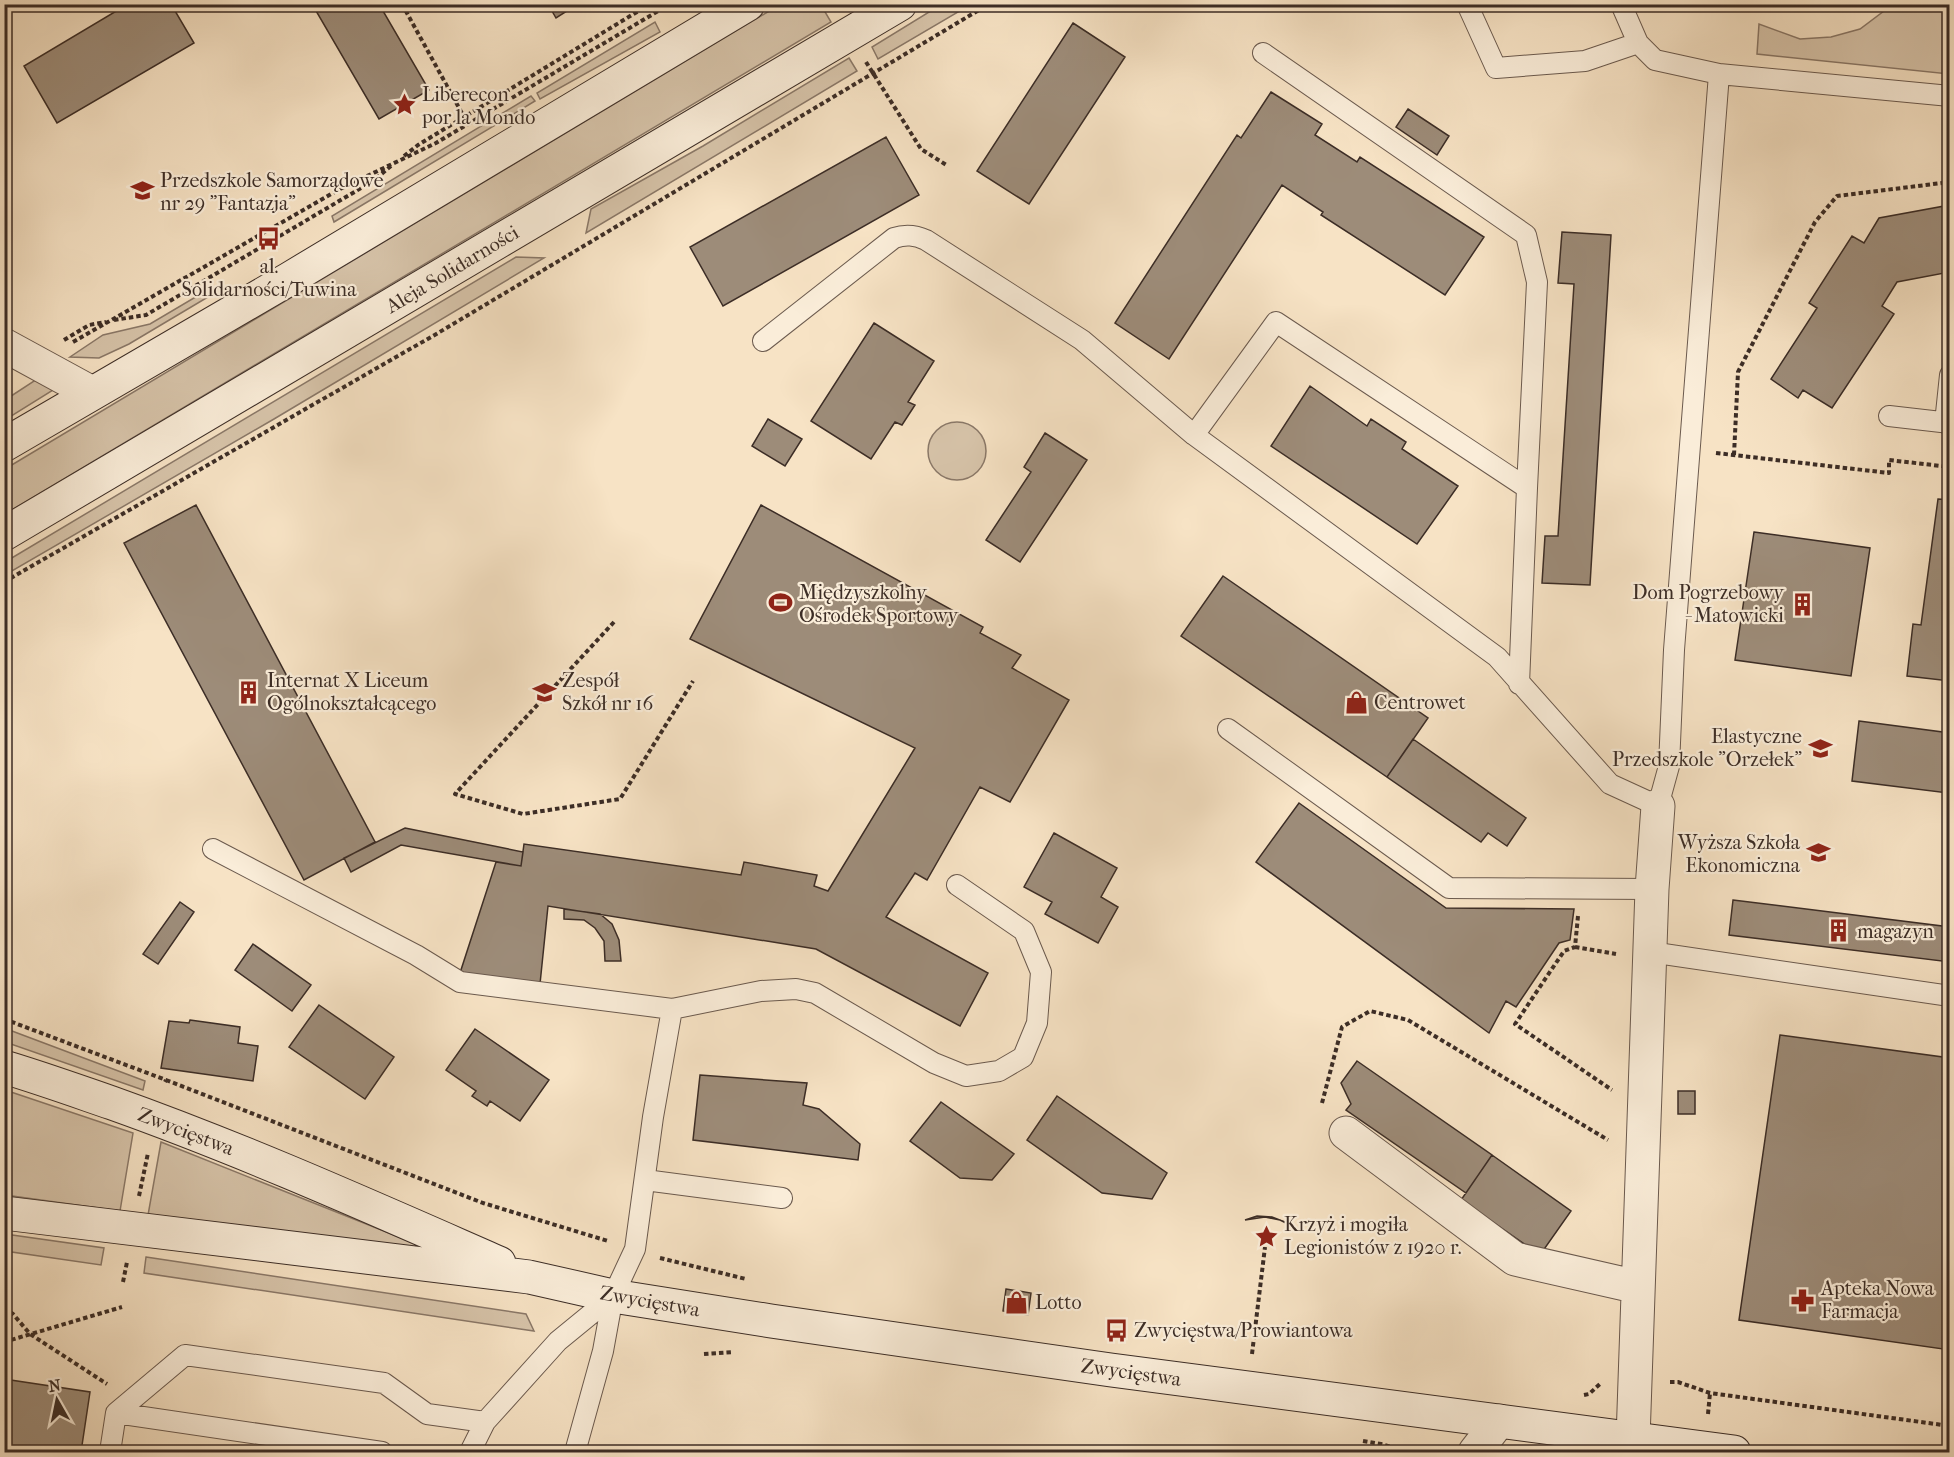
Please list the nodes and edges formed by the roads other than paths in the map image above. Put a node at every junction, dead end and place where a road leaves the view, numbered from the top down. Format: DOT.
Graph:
graph roads {
  1 [pos="748,4"];
  2 [pos="900,4"];
  3 [pos="1467,4"];
  4 [pos="1621,4"];
  5 [pos="1638,43"];
  6 [pos="1263,53"];
  7 [pos="1719,74"];
  8 [pos="1950,96"];
  9 [pos="763,341"];
  10 [pos="23,356"];
  11 [pos="1950,375"];
  12 [pos="92,393"];
  13 [pos="1889,416"];
  14 [pos="1947,423"];
  15 [pos="1194,435"];
  16 [pos="4,445"];
  17 [pos="1527,488"];
  18 [pos="4,534"];
  19 [pos="1520,684"];
  20 [pos="1228,729"];
  21 [pos="1658,806"];
  22 [pos="213,849"];
  23 [pos="957,885"];
  24 [pos="1652,889"];
  25 [pos="1650,952"];
  26 [pos="1950,996"];
  27 [pos="672,1009"];
  28 [pos="4,1067"];
  29 [pos="1346,1132"];
  30 [pos="645,1180"];
  31 [pos="782,1198"];
  32 [pos="4,1213"];
  33 [pos="529,1277"];
  34 [pos="1638,1287"];
  35 [pos="613,1296"];
  36 [pos="116,1413"];
  37 [pos="485,1422"];
  38 [pos="1500,1437"];
  39 [pos="1633,1440"];
  40 [pos="110,1452"];
  41 [pos="382,1452"];
  42 [pos="470,1452"];
  43 [pos="575,1452"];
  44 [pos="1475,1452"];
  45 [pos="1734,1452"];
  1 -- 12 [label="street"];
  2 -- 18 [label="street, Aleja Solidarności"];
  3 -- 5 [label="lane"];
  4 -- 5 [label="lane"];
  5 -- 7 [label="lane"];
  6 -- 17 [label="lane"];
  7 -- 8 [label="lane"];
  7 -- 21 [label="lane"];
  9 -- 15 [label="lane"];
  10 -- 12 [label="street"];
  11 -- 14 [label="lane"];
  12 -- 16 [label="street"];
  13 -- 14 [label="lane"];
  15 -- 17 [label="lane"];
  15 -- 19 [label="lane"];
  17 -- 19 [label="lane"];
  19 -- 21 [label="lane"];
  20 -- 24 [label="lane"];
  21 -- 24 [label="street"];
  22 -- 27 [label="lane"];
  23 -- 27 [label="lane"];
  24 -- 25 [label="street"];
  25 -- 26 [label="lane"];
  25 -- 34 [label="street"];
  27 -- 30 [label="lane"];
  28 -- 33 [label="street, Zwycięstwa"];
  29 -- 34 [label="street"];
  30 -- 31 [label="lane"];
  30 -- 35 [label="lane"];
  32 -- 33 [label="street, Zwycięstwa"];
  33 -- 35 [label="street, Zwycięstwa"];
  34 -- 39 [label="street"];
  35 -- 37 [label="lane"];
  35 -- 38 [label="street, Zwycięstwa"];
  35 -- 43 [label="lane"];
  36 -- 37 [label="lane"];
  36 -- 40 [label="lane"];
  36 -- 41 [label="lane"];
  37 -- 42 [label="lane"];
  38 -- 39 [label="street, Zwycięstwa"];
  38 -- 44 [label="street"];
  39 -- 45 [label="street, Zwycięstwa"];
}
